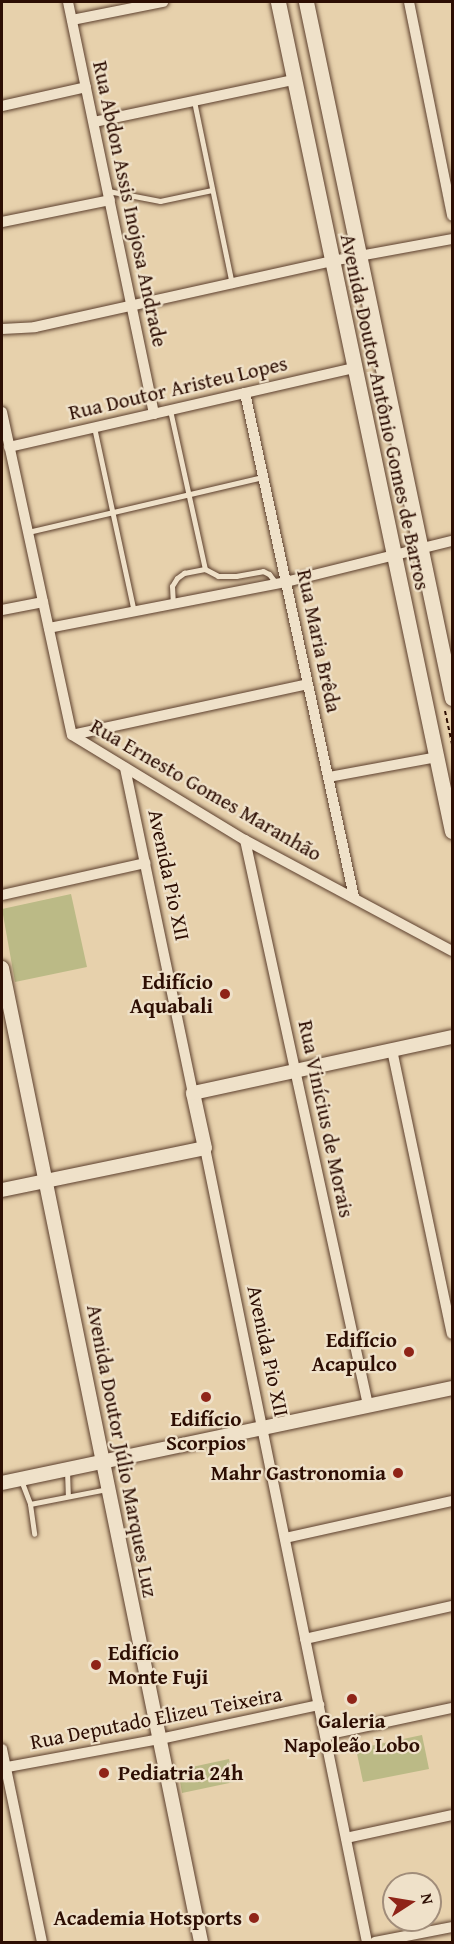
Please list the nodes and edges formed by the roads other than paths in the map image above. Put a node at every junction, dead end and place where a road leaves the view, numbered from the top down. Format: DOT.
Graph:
graph roads {
  1 [pos="68,2"];
  2 [pos="163,2"];
  3 [pos="278,2"];
  4 [pos="306,2"];
  5 [pos="409,2"];
  6 [pos="72,20"];
  7 [pos="294,80"];
  8 [pos="86,87"];
  9 [pos="194,101"];
  10 [pos="2,105"];
  11 [pos="94,122"];
  12 [pos="212,190"];
  13 [pos="109,196"];
  14 [pos="453,216"];
  15 [pos="2,222"];
  16 [pos="453,239"];
  17 [pos="360,256"];
  18 [pos="332,261"];
  19 [pos="232,285"];
  20 [pos="132,307"];
  21 [pos="2,329"];
  22 [pos="355,368"];
  23 [pos="245,393"];
  24 [pos="170,410"];
  25 [pos="2,412"];
  26 [pos="154,414"];
  27 [pos="94,427"];
  28 [pos="9,447"];
  29 [pos="264,477"];
  30 [pos="190,494"];
  31 [pos="112,512"];
  32 [pos="28,532"];
  33 [pos="453,541"];
  34 [pos="421,547"];
  35 [pos="394,553"];
  36 [pos="205,569"];
  37 [pos="281,583"];
  38 [pos="43,602"];
  39 [pos="173,605"];
  40 [pos="2,610"];
  41 [pos="134,612"];
  42 [pos="49,628"];
  43 [pos="307,684"];
  44 [pos="453,698"];
  45 [pos="72,735"];
  46 [pos="437,757"];
  47 [pos="125,768"];
  48 [pos="329,777"];
  49 [pos="453,831"];
  50 [pos="245,840"];
  51 [pos="145,863"];
  52 [pos="2,895"];
  53 [pos="354,897"];
  54 [pos="453,951"];
  55 [pos="2,968"];
  56 [pos="453,1037"];
  57 [pos="392,1050"];
  58 [pos="296,1070"];
  59 [pos="193,1093"];
  60 [pos="205,1148"];
  61 [pos="47,1180"];
  62 [pos="2,1190"];
  63 [pos="453,1334"];
  64 [pos="453,1388"];
  65 [pos="368,1406"];
  66 [pos="262,1427"];
  67 [pos="102,1461"];
  68 [pos="66,1468"];
  69 [pos="21,1479"];
  70 [pos="2,1483"];
  71 [pos="108,1489"];
  72 [pos="68,1495"];
  73 [pos="453,1501"];
  74 [pos="30,1504"];
  75 [pos="34,1533"];
  76 [pos="285,1538"];
  77 [pos="453,1606"];
  78 [pos="305,1639"];
  79 [pos="319,1705"];
  80 [pos="453,1708"];
  81 [pos="325,1735"];
  82 [pos="160,1739"];
  83 [pos="2,1749"];
  84 [pos="3,1768"];
  85 [pos="453,1815"];
  86 [pos="346,1838"];
  87 [pos="453,1926"];
  88 [pos="42,1942"];
  89 [pos="201,1942"];
  90 [pos="367,1942"];
  91 [pos="375,1942"];
  1 -- 6 [label="street, Rua Abdon Assis Inojosa Andrade"];
  2 -- 6 [label="street"];
  3 -- 7 [label="main road, Avenida Doutor Antônio Gomes de Barros"];
  4 -- 17 [label="main road, Avenida Doutor Antônio Gomes de Barros"];
  5 -- 14 [label="street"];
  6 -- 8 [label="street, Rua Abdon Assis Inojosa Andrade"];
  7 -- 9 [label="street"];
  7 -- 18 [label="main road, Avenida Doutor Antônio Gomes de Barros"];
  8 -- 10 [label="street"];
  8 -- 11 [label="street, Rua Abdon Assis Inojosa Andrade"];
  9 -- 11 [label="street"];
  9 -- 12 [label="lane"];
  11 -- 13 [label="street, Rua Abdon Assis Inojosa Andrade"];
  12 -- 13 [label="lane"];
  12 -- 19 [label="lane"];
  13 -- 15 [label="street"];
  13 -- 20 [label="street, Rua Abdon Assis Inojosa Andrade"];
  16 -- 17 [label="street"];
  17 -- 18 [label="street"];
  17 -- 34 [label="main road, Avenida Doutor Antônio Gomes de Barros"];
  18 -- 19 [label="street"];
  18 -- 22 [label="main road, Avenida Doutor Antônio Gomes de Barros"];
  19 -- 20 [label="street"];
  20 -- 21 [label="street"];
  20 -- 26 [label="street, Rua Abdon Assis Inojosa Andrade"];
  22 -- 23 [label="street, Rua Doutor Aristeu Lopes"];
  22 -- 35 [label="main road, Avenida Doutor Antônio Gomes de Barros"];
  23 -- 24 [label="street, Rua Doutor Aristeu Lopes"];
  23 -- 29 [label="street, Rua Maria Brêda"];
  24 -- 26 [label="street, Rua Doutor Aristeu Lopes"];
  24 -- 30 [label="lane"];
  25 -- 28 [label="street, Rua Ernesto Gomes Maranhão"];
  26 -- 27 [label="street, Rua Doutor Aristeu Lopes"];
  27 -- 28 [label="street, Rua Doutor Aristeu Lopes"];
  27 -- 31 [label="lane"];
  28 -- 32 [label="street, Rua Ernesto Gomes Maranhão"];
  29 -- 30 [label="lane"];
  29 -- 37 [label="street, Rua Maria Brêda"];
  30 -- 31 [label="lane"];
  30 -- 36 [label="lane"];
  31 -- 32 [label="lane"];
  31 -- 41 [label="lane"];
  32 -- 38 [label="street, Rua Ernesto Gomes Maranhão"];
  33 -- 34 [label="street"];
  34 -- 35 [label="street"];
  34 -- 44 [label="main road, Avenida Doutor Antônio Gomes de Barros"];
  35 -- 37 [label="street"];
  35 -- 46 [label="main road, Avenida Doutor Antônio Gomes de Barros"];
  36 -- 37 [label="lane"];
  36 -- 39 [label="lane"];
  37 -- 39 [label="street"];
  37 -- 43 [label="street, Rua Maria Brêda"];
  38 -- 40 [label="street"];
  38 -- 42 [label="street, Rua Ernesto Gomes Maranhão"];
  39 -- 41 [label="street"];
  41 -- 42 [label="street"];
  42 -- 45 [label="street, Rua Ernesto Gomes Maranhão"];
  43 -- 45 [label="street"];
  43 -- 48 [label="street, Rua Maria Brêda"];
  45 -- 47 [label="street, Rua Ernesto Gomes Maranhão"];
  46 -- 48 [label="street"];
  46 -- 49 [label="main road, Avenida Doutor Antônio Gomes de Barros"];
  47 -- 50 [label="street, Rua Ernesto Gomes Maranhão"];
  47 -- 51 [label="street, Avenida Pio XII"];
  48 -- 53 [label="street, Rua Maria Brêda"];
  50 -- 53 [label="street, Rua Ernesto Gomes Maranhão"];
  50 -- 58 [label="street, Rua Vinícius de Morais"];
  51 -- 52 [label="street"];
  51 -- 59 [label="street, Avenida Pio XII"];
  53 -- 54 [label="street, Rua Ernesto Gomes Maranhão"];
  55 -- 61 [label="street, Avenida Doutor Júlio Marques Luz"];
  56 -- 57 [label="street"];
  57 -- 58 [label="street"];
  57 -- 63 [label="street"];
  58 -- 59 [label="street"];
  58 -- 65 [label="street, Rua Vinícius de Morais"];
  59 -- 60 [label="street, Avenida Pio XII"];
  60 -- 61 [label="street"];
  60 -- 66 [label="street, Avenida Pio XII"];
  61 -- 62 [label="street"];
  61 -- 67 [label="street, Avenida Doutor Júlio Marques Luz"];
  64 -- 65 [label="street"];
  65 -- 66 [label="street"];
  66 -- 67 [label="street"];
  66 -- 76 [label="street, Avenida Pio XII"];
  67 -- 68 [label="street"];
  67 -- 71 [label="street, Avenida Doutor Júlio Marques Luz"];
  68 -- 69 [label="street"];
  68 -- 72 [label="lane"];
  69 -- 70 [label="street"];
  69 -- 74 [label="lane"];
  71 -- 72 [label="lane"];
  71 -- 82 [label="street, Avenida Doutor Júlio Marques Luz"];
  72 -- 74 [label="lane"];
  73 -- 76 [label="street"];
  74 -- 75 [label="lane"];
  76 -- 78 [label="street, Avenida Pio XII"];
  77 -- 78 [label="street"];
  78 -- 79 [label="street, Avenida Pio XII"];
  79 -- 81 [label="street, Avenida Pio XII"];
  79 -- 82 [label="street, Rua Deputado Elizeu Teixeira"];
  80 -- 81 [label="street"];
  81 -- 86 [label="street, Avenida Pio XII"];
  82 -- 84 [label="street, Rua Deputado Elizeu Teixeira"];
  82 -- 89 [label="street, Avenida Doutor Júlio Marques Luz"];
  83 -- 84 [label="street"];
  84 -- 88 [label="street"];
  85 -- 86 [label="street"];
  86 -- 90 [label="street, Avenida Pio XII"];
  87 -- 91 [label="street"];
}
